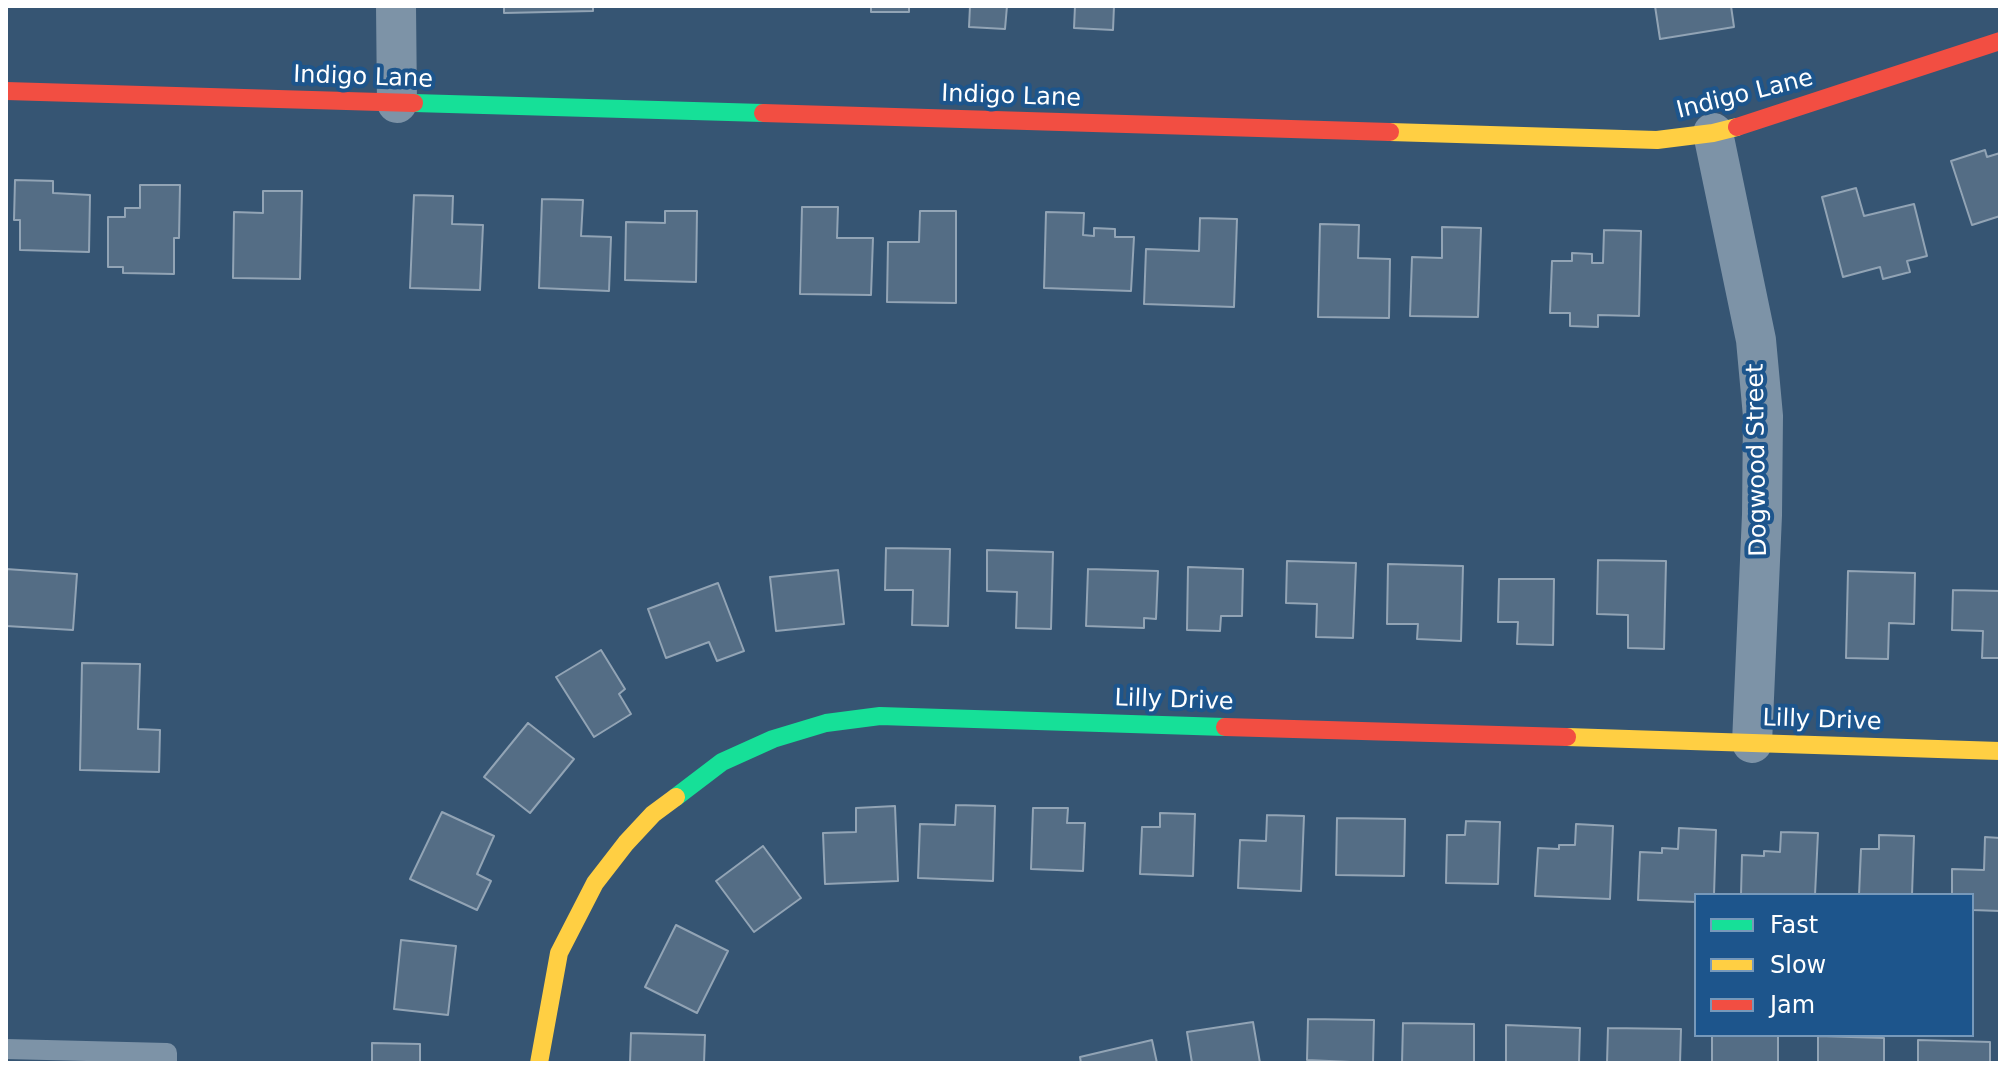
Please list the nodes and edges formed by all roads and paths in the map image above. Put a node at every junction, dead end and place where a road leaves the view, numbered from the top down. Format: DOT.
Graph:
graph roads {
  1 [pos="396,6"];
  2 [pos="2000,41"];
  3 [pos="6,91"];
  4 [pos="397,103"];
  5 [pos="1713,133"];
  6 [pos="1752,743"];
  7 [pos="2000,751"];
  8 [pos="6,1049"];
  9 [pos="167,1063"];
  10 [pos="539,1063"];
  1 -- 4 [label="street"];
  2 -- 5 [label="street, Indigo Lane"];
  3 -- 4 [label="street, Indigo Lane"];
  4 -- 5 [label="street, Indigo Lane"];
  5 -- 6 [label="street, Dogwood Street"];
  6 -- 7 [label="street, Lilly Drive"];
  6 -- 10 [label="street, Lilly Drive"];
  8 -- 9 [label="lane"];
}
